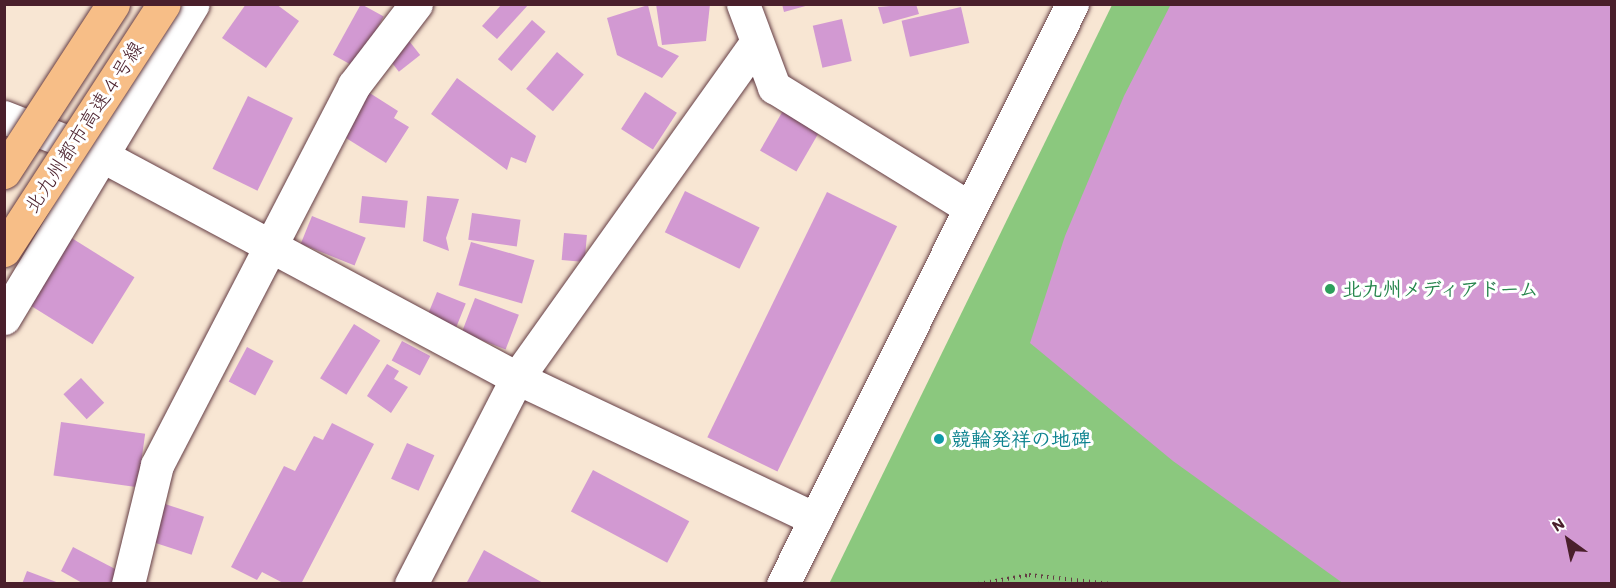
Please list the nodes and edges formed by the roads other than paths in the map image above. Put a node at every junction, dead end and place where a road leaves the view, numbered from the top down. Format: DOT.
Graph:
graph roads {
  1 [pos="113,4"];
  2 [pos="164,4"];
  3 [pos="194,4"];
  4 [pos="416,4"];
  5 [pos="743,4"];
  6 [pos="1071,5"];
  7 [pos="756,43"];
  8 [pos="4,117"];
  9 [pos="99,154"];
  10 [pos="4,172"];
  11 [pos="970,208"];
  12 [pos="274,247"];
  13 [pos="4,250"];
  14 [pos="4,318"];
  15 [pos="517,378"];
  16 [pos="815,519"];
  17 [pos="128,584"];
  18 [pos="411,584"];
  19 [pos="783,584"];
  1 -- 10 [label="highway, bridge"];
  2 -- 13 [label="highway, 北九州都市高速４号線, bridge"];
  3 -- 9 [label="street"];
  4 -- 12 [label="street"];
  5 -- 7 [label="street"];
  6 -- 11 [label="street"];
  7 -- 11 [label="street"];
  7 -- 15 [label="street"];
  8 -- 9 [label="street"];
  9 -- 12 [label="street"];
  9 -- 14 [label="street"];
  11 -- 16 [label="street"];
  12 -- 15 [label="street"];
  12 -- 17 [label="street"];
  15 -- 16 [label="street"];
  15 -- 18 [label="street"];
  16 -- 19 [label="street"];
}
